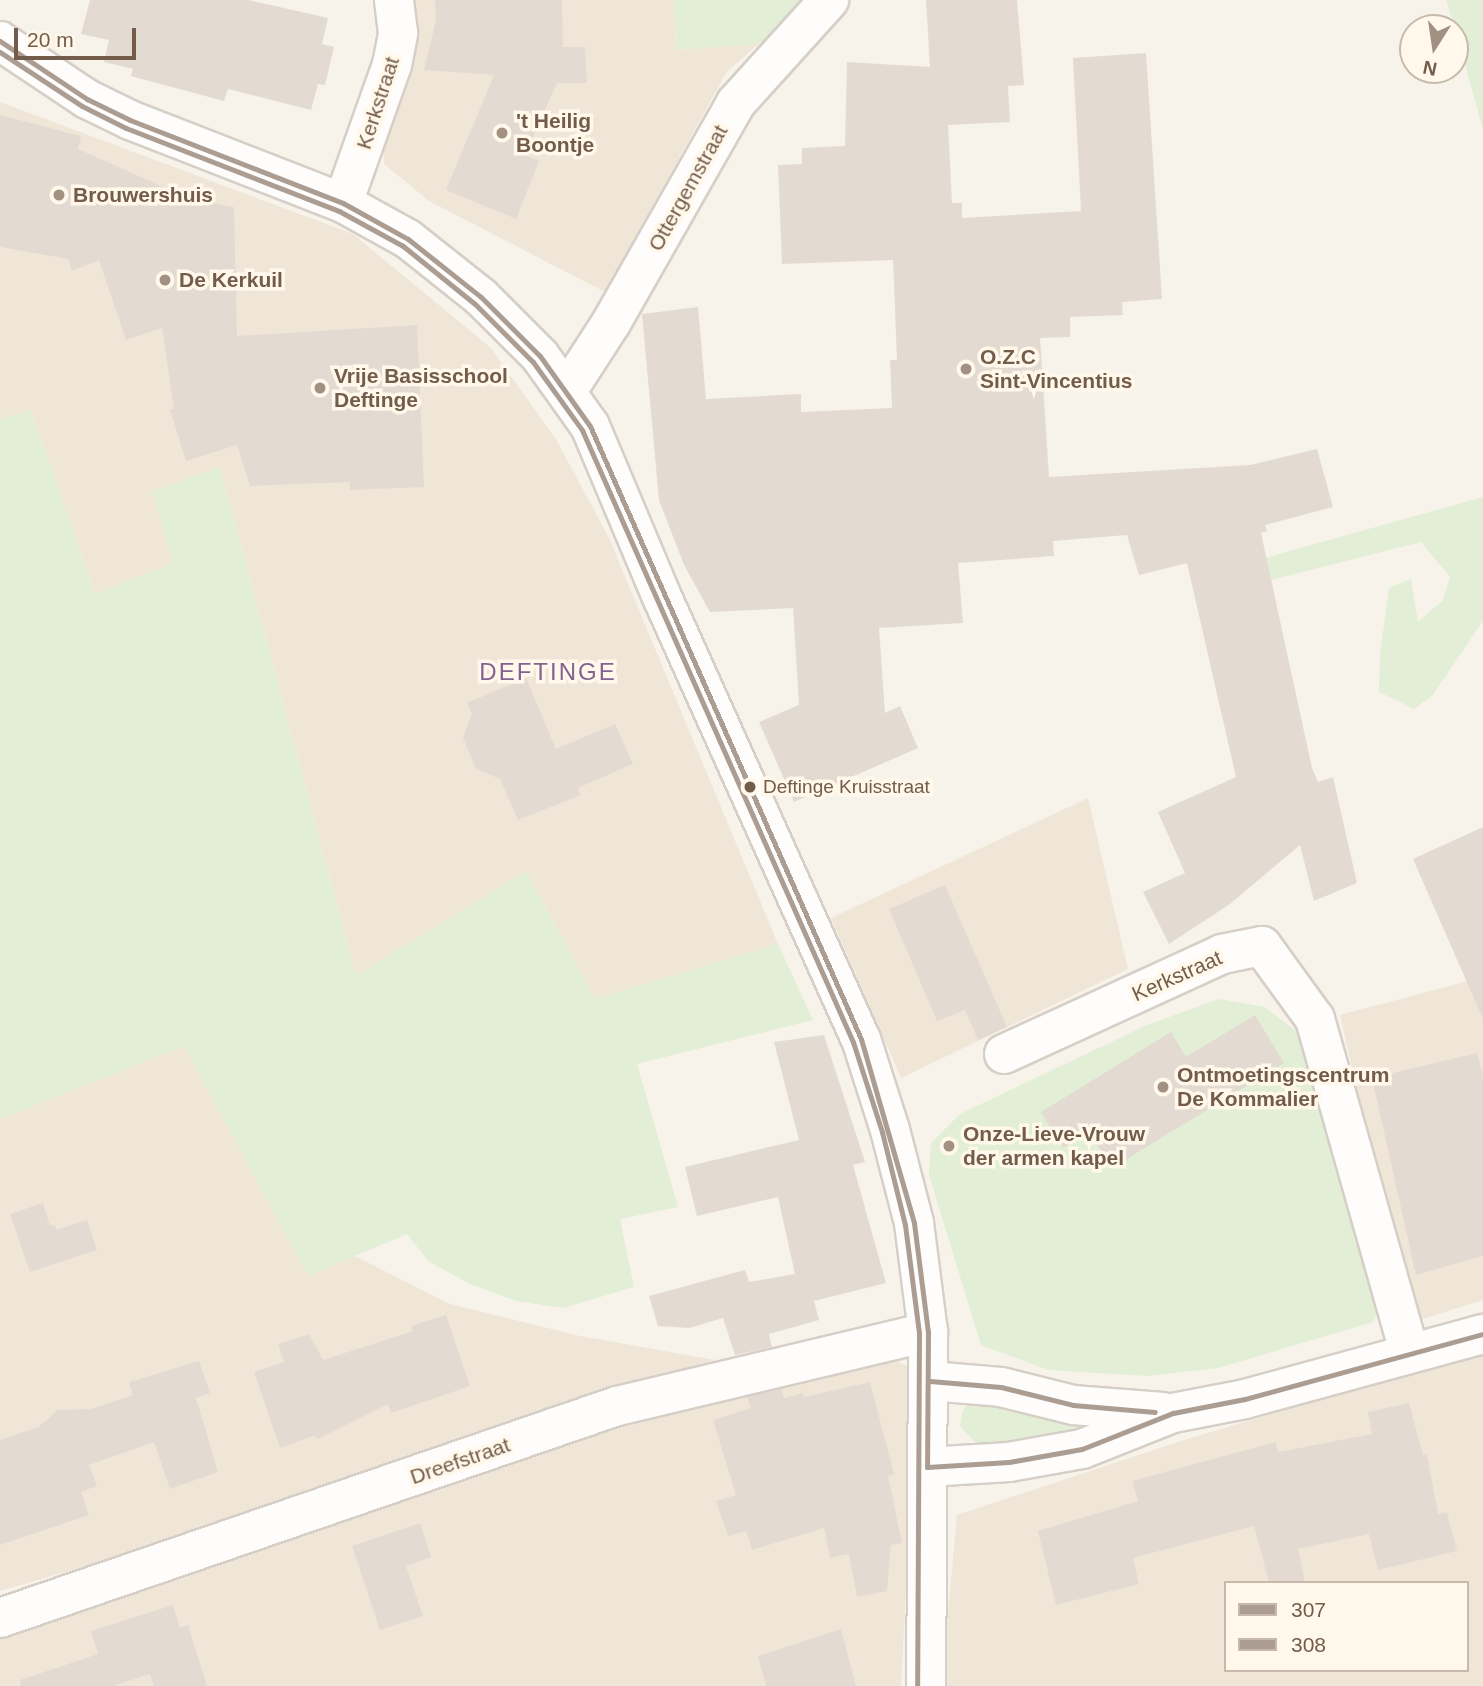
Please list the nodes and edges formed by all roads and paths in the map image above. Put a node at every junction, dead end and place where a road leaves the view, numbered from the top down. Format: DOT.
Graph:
graph roads {
  1 [pos="394,0"];
  2 [pos="830,0"];
  3 [pos="0,41"];
  4 [pos="343,203"];
  5 [pos="567,391"];
  6 [pos="1004,1054"];
  7 [pos="928,1332"];
  8 [pos="1483,1334"];
  9 [pos="1409,1351"];
  10 [pos="930,1381"];
  11 [pos="1173,1413"];
  12 [pos="927,1467"];
  13 [pos="0,1618"];
  14 [pos="926,1686"];
  1 -- 4 [label="street, Kerkstraat"];
  2 -- 5 [label="street, Ottergemstraat"];
  3 -- 4 [label="street"];
  4 -- 5 [label="street"];
  5 -- 7 [label="street"];
  6 -- 9 [label="street, Kerkstraat"];
  7 -- 10 [label="street"];
  7 -- 13 [label="street, Dreefstraat"];
  8 -- 9 [label="street"];
  9 -- 11 [label="street"];
  10 -- 11 [label="street"];
  10 -- 12 [label="street"];
  11 -- 12 [label="street"];
  12 -- 14 [label="street"];
}
